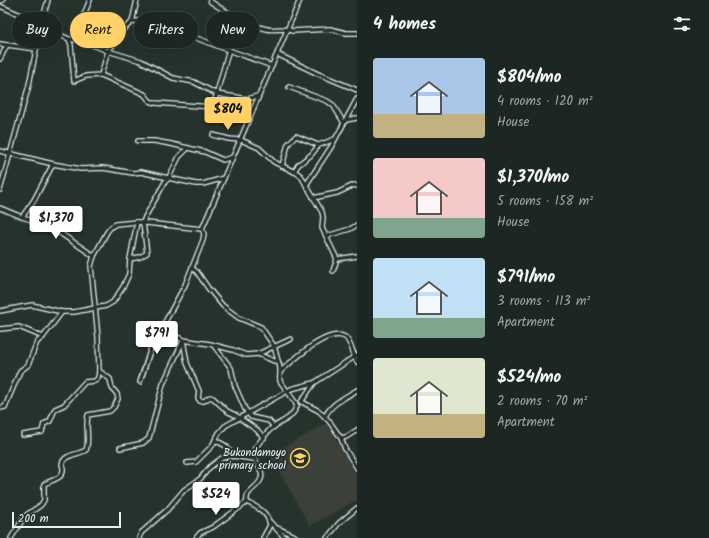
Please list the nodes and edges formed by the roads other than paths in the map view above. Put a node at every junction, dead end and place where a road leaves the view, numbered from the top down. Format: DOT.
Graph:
graph roads {
  1 [pos="3,0"];
  2 [pos="48,0"];
  3 [pos="90,0"];
  4 [pos="136,0"];
  5 [pos="210,0"];
  6 [pos="0,1"];
  7 [pos="298,1"];
  8 [pos="0,6"];
  9 [pos="14,12"];
  10 [pos="44,12"];
  11 [pos="85,12"];
  12 [pos="132,22"];
  13 [pos="287,28"];
  14 [pos="357,33"];
  15 [pos="62,36"];
  16 [pos="69,39"];
  17 [pos="0,44"];
  18 [pos="7,45"];
  19 [pos="100,48"];
  20 [pos="36,49"];
  21 [pos="229,50"];
  22 [pos="108,51"];
  23 [pos="277,54"];
  24 [pos="0,59"];
  25 [pos="272,66"];
  26 [pos="101,74"];
  27 [pos="289,88"];
  28 [pos="357,90"];
  29 [pos="217,94"];
  30 [pos="257,96"];
  31 [pos="357,99"];
  32 [pos="357,118"];
  33 [pos="345,121"];
  34 [pos="213,135"];
  35 [pos="335,139"];
  36 [pos="241,140"];
  37 [pos="138,141"];
  38 [pos="318,145"];
  39 [pos="188,148"];
  40 [pos="0,150"];
  41 [pos="10,152"];
  42 [pos="233,158"];
  43 [pos="53,164"];
  44 [pos="282,166"];
  45 [pos="294,172"];
  46 [pos="224,178"];
  47 [pos="168,179"];
  48 [pos="306,184"];
  49 [pos="357,186"];
  50 [pos="0,190"];
  51 [pos="313,198"];
  52 [pos="0,208"];
  53 [pos="22,217"];
  54 [pos="137,222"];
  55 [pos="144,223"];
  56 [pos="357,225"];
  57 [pos="202,229"];
  58 [pos="327,236"];
  59 [pos="94,256"];
  60 [pos="357,256"];
  61 [pos="130,259"];
  62 [pos="337,259"];
  63 [pos="192,268"];
  64 [pos="333,271"];
  65 [pos="94,308"];
  66 [pos="0,311"];
  67 [pos="62,312"];
  68 [pos="166,322"];
  69 [pos="0,328"];
  70 [pos="43,337"];
  71 [pos="291,339"];
  72 [pos="183,340"];
  73 [pos="214,345"];
  74 [pos="274,346"];
  75 [pos="258,354"];
  76 [pos="356,356"];
  77 [pos="278,361"];
  78 [pos="357,362"];
  79 [pos="99,371"];
  80 [pos="281,371"];
  81 [pos="140,382"];
  82 [pos="314,383"];
  83 [pos="357,390"];
  84 [pos="287,392"];
  85 [pos="302,402"];
  86 [pos="297,404"];
  87 [pos="0,408"];
  88 [pos="249,413"];
  89 [pos="325,417"];
  90 [pos="240,418"];
  91 [pos="274,427"];
  92 [pos="357,430"];
  93 [pos="23,435"];
  94 [pos="264,438"];
  95 [pos="341,438"];
  96 [pos="215,440"];
  97 [pos="120,448"];
  98 [pos="233,456"];
  99 [pos="254,459"];
  100 [pos="187,462"];
  101 [pos="357,468"];
  102 [pos="247,502"];
  103 [pos="357,508"];
  104 [pos="270,522"];
  105 [pos="275,527"];
  106 [pos="11,538"];
  107 [pos="139,538"];
  108 [pos="196,538"];
  109 [pos="264,538"];
  110 [pos="285,538"];
  111 [pos="297,538"];
  112 [pos="328,538"];
  1 -- 6 [label="street"];
  2 -- 10 [label="street"];
  3 -- 11 [label="street"];
  4 -- 12 [label="street"];
  5 -- 13 [label="street"];
  7 -- 13 [label="street"];
  8 -- 9 [label="street"];
  12 -- 21 [label="street"];
  12 -- 22 [label="street"];
  13 -- 14 [label="street"];
  13 -- 23 [label="street"];
  15 -- 16 [label="street"];
  16 -- 26 [label="street"];
  17 -- 18 [label="street"];
  18 -- 20 [label="street"];
  18 -- 24 [label="street"];
  19 -- 22 [label="street"];
  20 -- 41 [label="street"];
  21 -- 25 [label="street"];
  21 -- 29 [label="street"];
  22 -- 26 [label="street"];
  22 -- 29 [label="street"];
  23 -- 25 [label="street"];
  23 -- 28 [label="street"];
  25 -- 30 [label="street"];
  26 -- 29 [label="street"];
  27 -- 33 [label="street"];
  29 -- 30 [label="street"];
  30 -- 36 [label="street"];
  31 -- 33 [label="street"];
  32 -- 33 [label="street"];
  33 -- 35 [label="street"];
  34 -- 36 [label="street"];
  35 -- 38 [label="street"];
  35 -- 48 [label="street"];
  36 -- 42 [label="street"];
  36 -- 44 [label="street"];
  37 -- 39 [label="street"];
  38 -- 44 [label="street"];
  38 -- 45 [label="street"];
  39 -- 42 [label="street"];
  39 -- 47 [label="street"];
  40 -- 41 [label="street"];
  41 -- 43 [label="street"];
  41 -- 50 [label="street"];
  42 -- 46 [label="street"];
  43 -- 47 [label="street"];
  43 -- 53 [label="street"];
  44 -- 45 [label="street"];
  45 -- 48 [label="street"];
  46 -- 47 [label="street"];
  46 -- 57 [label="street"];
  47 -- 55 [label="street"];
  48 -- 51 [label="street"];
  49 -- 51 [label="street"];
  51 -- 58 [label="street"];
  52 -- 53 [label="street"];
  53 -- 59 [label="street"];
  54 -- 55 [label="street"];
  54 -- 59 [label="street"];
  54 -- 61 [label="street"];
  55 -- 57 [label="street"];
  55 -- 61 [label="street"];
  56 -- 58 [label="street"];
  57 -- 63 [label="street"];
  58 -- 62 [label="street"];
  59 -- 65 [label="street"];
  60 -- 62 [label="street"];
  61 -- 65 [label="street"];
  62 -- 64 [label="street"];
  63 -- 68 [label="street"];
  63 -- 74 [label="street"];
  65 -- 67 [label="street"];
  65 -- 79 [label="street"];
  66 -- 67 [label="street"];
  67 -- 70 [label="street"];
  68 -- 72 [label="street"];
  68 -- 81 [label="street"];
  69 -- 70 [label="street"];
  70 -- 87 [label="street"];
  71 -- 74 [label="street"];
  72 -- 73 [label="street"];
  72 -- 90 [label="street"];
  72 -- 97 [label="street"];
  73 -- 75 [label="street"];
  73 -- 88 [label="street"];
  74 -- 75 [label="street"];
  74 -- 77 [label="street"];
  75 -- 77 [label="street"];
  76 -- 78 [label="street"];
  76 -- 80 [label="street"];
  76 -- 82 [label="street"];
  77 -- 80 [label="street"];
  79 -- 93 [label="street"];
  79 -- 106 [label="street"];
  80 -- 84 [label="street"];
  82 -- 84 [label="street"];
  82 -- 85 [label="street"];
  83 -- 89 [label="street"];
  84 -- 86 [label="street"];
  84 -- 88 [label="street"];
  85 -- 86 [label="street"];
  85 -- 89 [label="street"];
  86 -- 91 [label="street"];
  88 -- 90 [label="street"];
  88 -- 91 [label="street"];
  89 -- 95 [label="street"];
  90 -- 94 [label="street"];
  90 -- 96 [label="street"];
  91 -- 94 [label="street"];
  92 -- 95 [label="street"];
  94 -- 99 [label="street"];
  95 -- 101 [label="street"];
  96 -- 98 [label="street"];
  96 -- 100 [label="street"];
  98 -- 99 [label="street"];
  98 -- 107 [label="street"];
  99 -- 102 [label="street"];
  102 -- 104 [label="street"];
  102 -- 108 [label="street"];
  103 -- 112 [label="street"];
  104 -- 105 [label="street"];
  104 -- 109 [label="street"];
  105 -- 110 [label="street"];
  105 -- 111 [label="street"];
}
